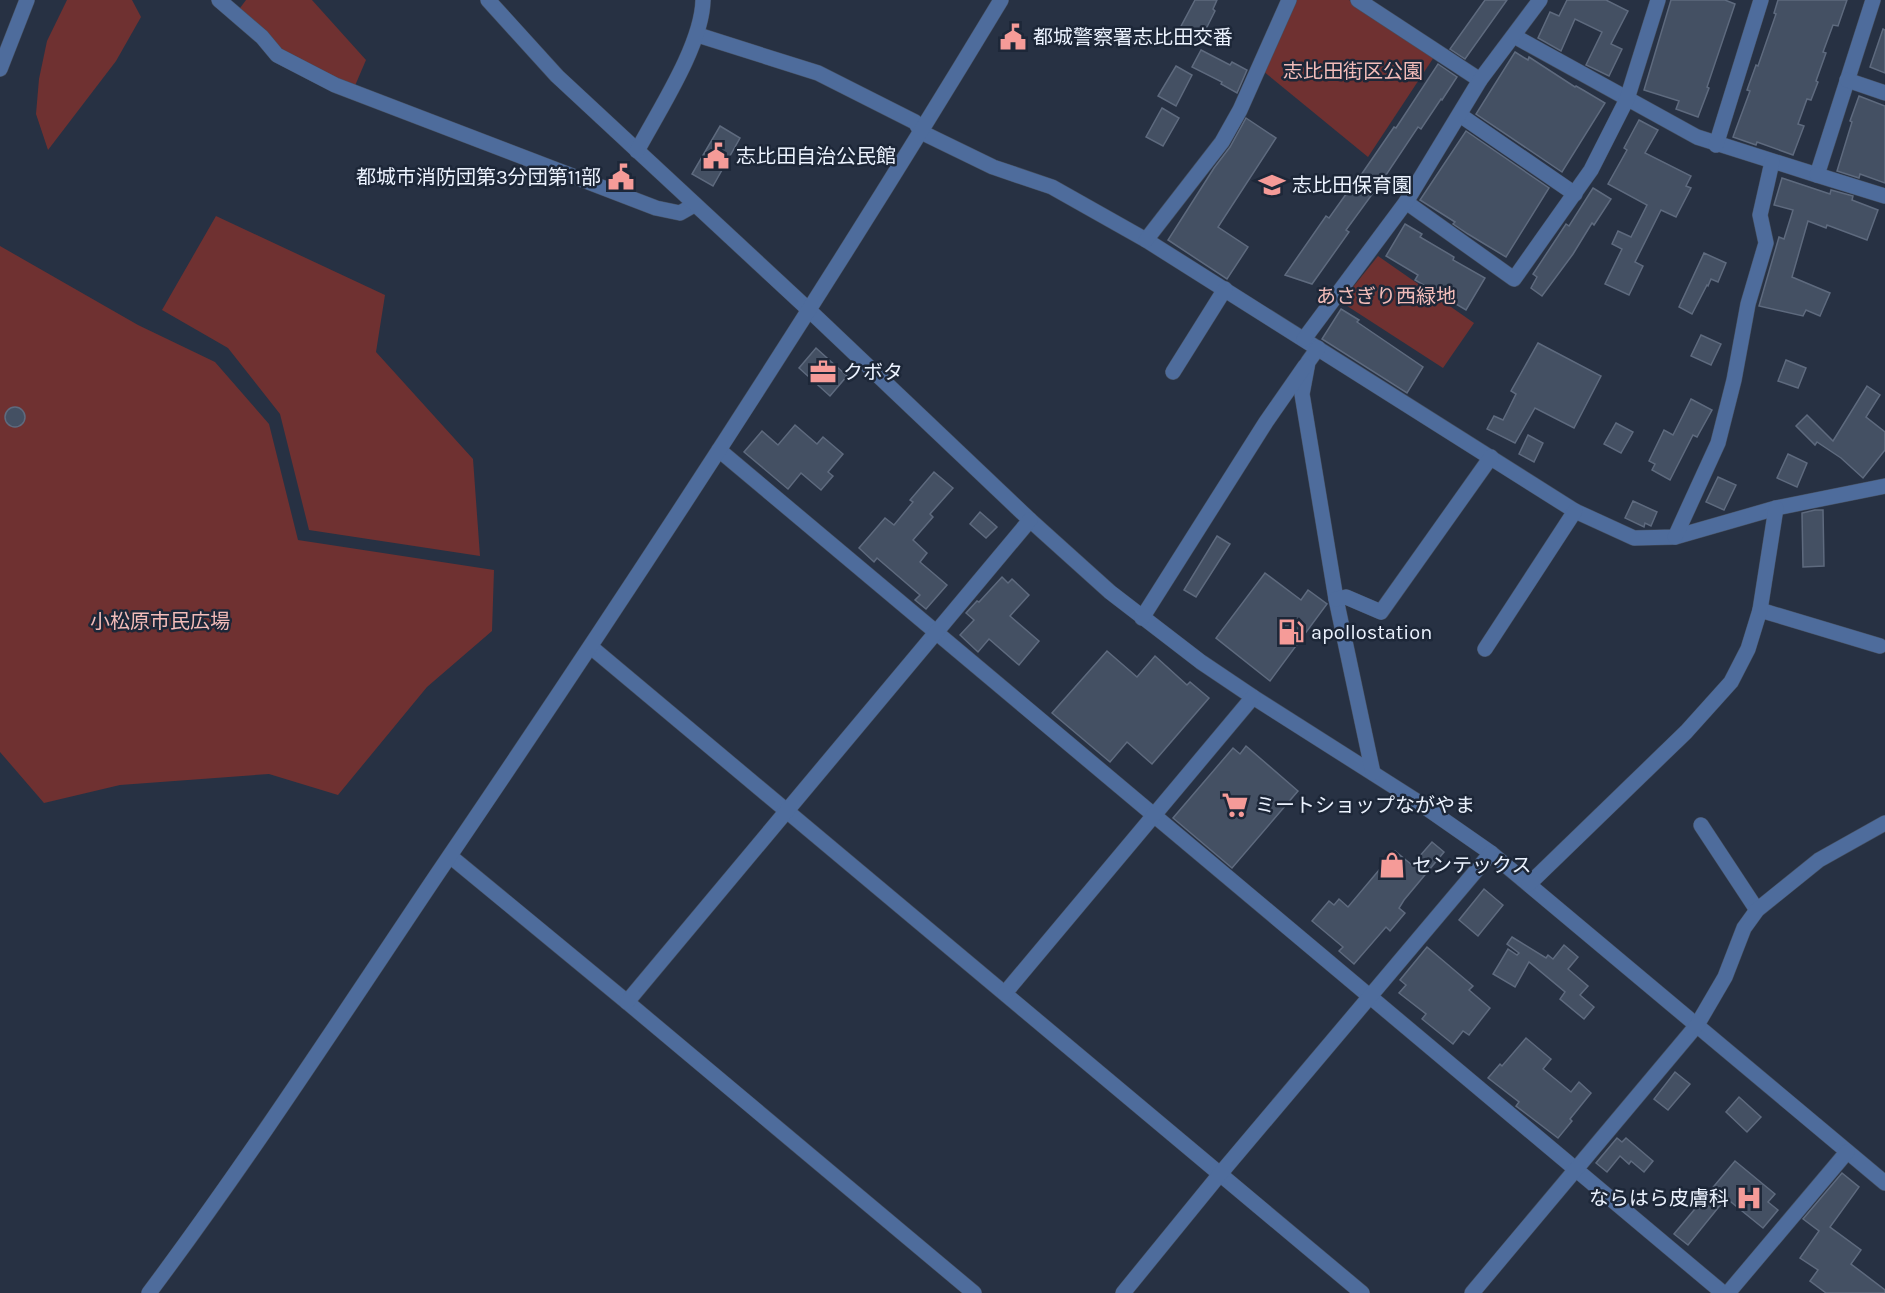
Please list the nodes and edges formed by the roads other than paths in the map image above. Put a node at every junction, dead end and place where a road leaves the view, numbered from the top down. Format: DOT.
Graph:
graph roads {
  1 [pos="27,0"];
  2 [pos="219,0"];
  3 [pos="488,0"];
  4 [pos="704,0"];
  5 [pos="1001,0"];
  6 [pos="1289,0"];
  7 [pos="1358,0"];
  8 [pos="1540,0"];
  9 [pos="1658,0"];
  10 [pos="1761,0"];
  11 [pos="1873,0"];
  12 [pos="698,35"];
  13 [pos="1514,36"];
  14 [pos="0,69"];
  15 [pos="1480,80"];
  16 [pos="1846,80"];
  17 [pos="1885,93"];
  18 [pos="1627,99"];
  19 [pos="1460,115"];
  20 [pos="921,132"];
  21 [pos="1716,145"];
  22 [pos="637,151"];
  23 [pos="1772,162"];
  24 [pos="1817,175"];
  25 [pos="1575,194"];
  26 [pos="1885,196"];
  27 [pos="1406,202"];
  28 [pos="694,205"];
  29 [pos="1146,240"];
  30 [pos="1224,289"];
  31 [pos="810,311"];
  32 [pos="1304,339"];
  33 [pos="1318,348"];
  34 [pos="1308,363"];
  35 [pos="1173,372"];
  36 [pos="719,450"];
  37 [pos="1491,457"];
  38 [pos="1885,486"];
  39 [pos="1776,508"];
  40 [pos="1575,511"];
  41 [pos="1030,520"];
  42 [pos="1675,537"];
  43 [pos="1336,599"];
  44 [pos="1760,610"];
  45 [pos="1142,618"];
  46 [pos="936,633"];
  47 [pos="1880,646"];
  48 [pos="591,647"];
  49 [pos="1485,649"];
  50 [pos="1253,697"];
  51 [pos="1373,774"];
  52 [pos="788,810"];
  53 [pos="1154,816"];
  54 [pos="1885,823"];
  55 [pos="1701,825"];
  56 [pos="1491,854"];
  57 [pos="450,856"];
  58 [pos="1529,884"];
  59 [pos="1757,910"];
  60 [pos="1005,993"];
  61 [pos="1370,996"];
  62 [pos="627,1002"];
  63 [pos="1697,1025"];
  64 [pos="1847,1152"];
  65 [pos="1577,1170"];
  66 [pos="1220,1173"];
  67 [pos="1885,1183"];
  68 [pos="149,1293"];
  69 [pos="974,1293"];
  70 [pos="1123,1293"];
  71 [pos="1362,1293"];
  72 [pos="1472,1293"];
  73 [pos="1723,1293"];
  74 [pos="1728,1293"];
  1 -- 14 [label="street"];
  2 -- 28 [label="street"];
  3 -- 22 [label="street"];
  4 -- 12 [label="street"];
  5 -- 20 [label="street"];
  6 -- 29 [label="street"];
  7 -- 15 [label="street"];
  8 -- 13 [label="street"];
  9 -- 18 [label="street"];
  10 -- 21 [label="street"];
  11 -- 16 [label="street"];
  12 -- 20 [label="street"];
  12 -- 22 [label="street"];
  13 -- 15 [label="street"];
  13 -- 18 [label="street"];
  15 -- 19 [label="street"];
  16 -- 17 [label="street"];
  16 -- 24 [label="street"];
  18 -- 21 [label="street"];
  18 -- 25 [label="street"];
  19 -- 25 [label="street"];
  19 -- 27 [label="street"];
  20 -- 29 [label="street"];
  20 -- 31 [label="street"];
  21 -- 23 [label="street"];
  22 -- 28 [label="street"];
  23 -- 24 [label="street"];
  23 -- 42 [label="street"];
  24 -- 26 [label="street"];
  25 -- 27 [label="street"];
  27 -- 32 [label="street"];
  28 -- 31 [label="street"];
  29 -- 30 [label="street"];
  30 -- 32 [label="street"];
  30 -- 35 [label="street"];
  31 -- 36 [label="street"];
  31 -- 41 [label="street"];
  32 -- 33 [label="street"];
  33 -- 34 [label="street"];
  33 -- 37 [label="street"];
  34 -- 43 [label="street"];
  34 -- 45 [label="street"];
  36 -- 46 [label="street"];
  36 -- 48 [label="street"];
  37 -- 40 [label="street"];
  37 -- 43 [label="street"];
  38 -- 39 [label="street"];
  39 -- 42 [label="street"];
  39 -- 44 [label="street"];
  40 -- 42 [label="street"];
  40 -- 49 [label="street"];
  41 -- 45 [label="street"];
  41 -- 46 [label="street"];
  43 -- 51 [label="street"];
  44 -- 47 [label="street"];
  44 -- 58 [label="street"];
  45 -- 50 [label="street"];
  46 -- 52 [label="street"];
  46 -- 53 [label="street"];
  48 -- 52 [label="street"];
  48 -- 57 [label="street"];
  50 -- 51 [label="street"];
  50 -- 53 [label="street"];
  51 -- 56 [label="street"];
  52 -- 60 [label="street"];
  52 -- 62 [label="street"];
  53 -- 60 [label="street"];
  53 -- 61 [label="street"];
  54 -- 59 [label="street"];
  55 -- 59 [label="street"];
  56 -- 58 [label="street"];
  56 -- 61 [label="street"];
  57 -- 62 [label="street"];
  57 -- 68 [label="street"];
  58 -- 63 [label="street"];
  59 -- 63 [label="street"];
  60 -- 66 [label="street"];
  61 -- 65 [label="street"];
  61 -- 66 [label="street"];
  62 -- 69 [label="street"];
  63 -- 64 [label="street"];
  63 -- 65 [label="street"];
  64 -- 67 [label="street"];
  64 -- 74 [label="street"];
  65 -- 72 [label="street"];
  65 -- 73 [label="street"];
  66 -- 70 [label="street"];
  66 -- 71 [label="street"];
}
